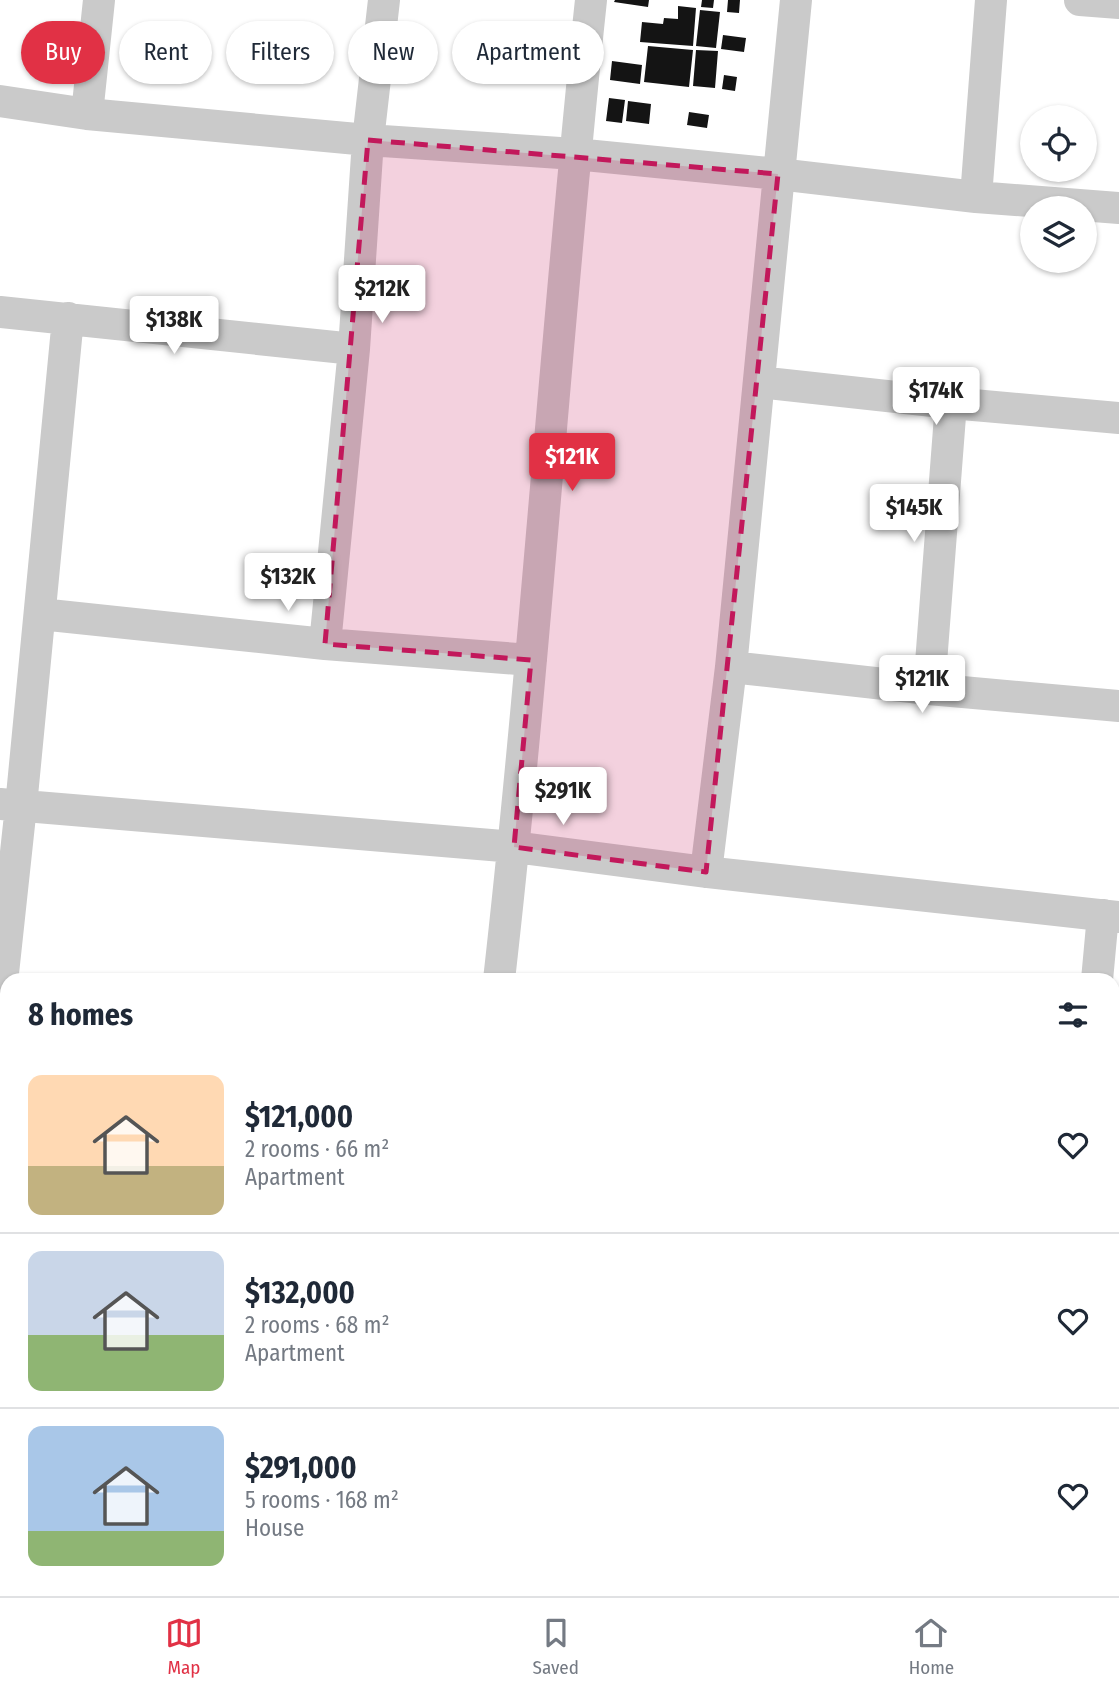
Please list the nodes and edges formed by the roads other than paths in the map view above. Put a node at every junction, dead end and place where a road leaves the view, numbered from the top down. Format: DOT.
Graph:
graph roads {
  1 [pos="99,0"];
  2 [pos="384,0"];
  3 [pos="591,0"];
  4 [pos="796,0"];
  5 [pos="991,0"];
  6 [pos="1080,0"];
  7 [pos="1119,3"];
  8 [pos="0,101"];
  9 [pos="87,114"];
  10 [pos="368,140"];
  11 [pos="575,154"];
  12 [pos="778,174"];
  13 [pos="976,197"];
  14 [pos="1119,208"];
  15 [pos="0,312"];
  16 [pos="68,318"];
  17 [pos="354,349"];
  18 [pos="759,382"];
  19 [pos="951,403"];
  20 [pos="1119,418"];
  21 [pos="40,614"];
  22 [pos="325,644"];
  23 [pos="531,660"];
  24 [pos="731,667"];
  25 [pos="929,689"];
  26 [pos="1119,706"];
  27 [pos="10,805"];
  28 [pos="514,847"];
  29 [pos="706,872"];
  30 [pos="1111,916"];
  31 [pos="1,973"];
  32 [pos="500,973"];
  33 [pos="1099,973"];
  1 -- 9 [label="street"];
  2 -- 10 [label="street"];
  3 -- 11 [label="street"];
  4 -- 12 [label="street"];
  5 -- 13 [label="street"];
  6 -- 7 [label="street"];
  8 -- 9 [label="street"];
  9 -- 10 [label="street"];
  10 -- 11 [label="street"];
  10 -- 17 [label="street"];
  11 -- 12 [label="street"];
  11 -- 23 [label="street"];
  12 -- 13 [label="street"];
  12 -- 18 [label="street"];
  13 -- 14 [label="street"];
  15 -- 16 [label="street"];
  16 -- 17 [label="street"];
  16 -- 21 [label="street"];
  17 -- 22 [label="street"];
  18 -- 19 [label="street"];
  18 -- 24 [label="street"];
  19 -- 20 [label="street"];
  19 -- 25 [label="street"];
  21 -- 22 [label="street"];
  21 -- 27 [label="street"];
  22 -- 23 [label="street"];
  23 -- 28 [label="street"];
  24 -- 25 [label="street"];
  24 -- 29 [label="street"];
  25 -- 26 [label="street"];
  27 -- 28 [label="street"];
  27 -- 31 [label="street"];
  28 -- 29 [label="street"];
  28 -- 32 [label="street"];
  29 -- 30 [label="street"];
  30 -- 33 [label="street"];
}
